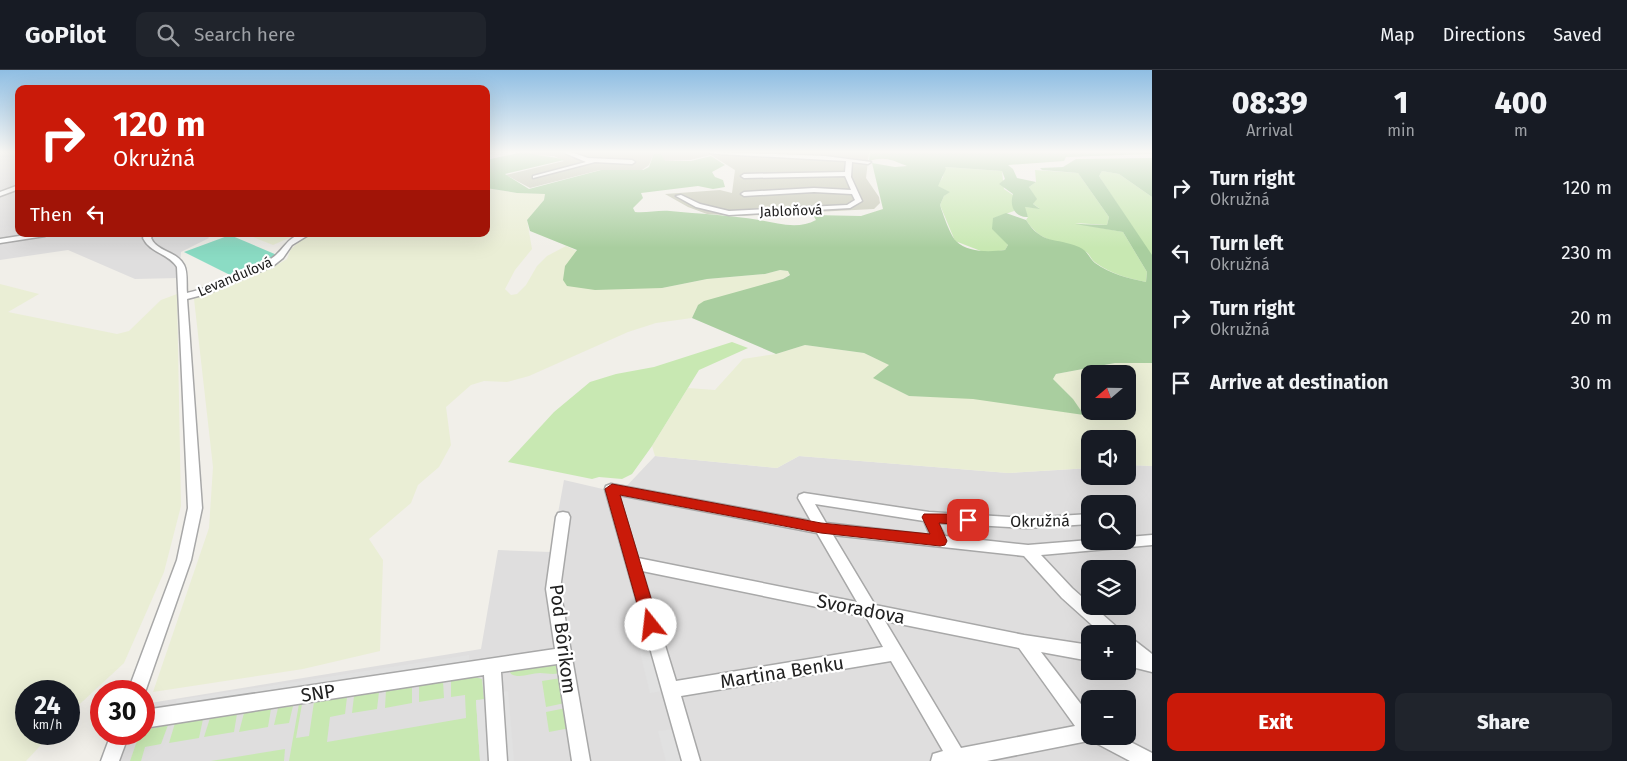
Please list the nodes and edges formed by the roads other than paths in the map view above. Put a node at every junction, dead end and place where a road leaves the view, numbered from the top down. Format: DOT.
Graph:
graph roads {
  1 [pos="852,183"];
  2 [pos="15,188"];
  3 [pos="856,192"];
  4 [pos="0,194"];
  5 [pos="744,194"];
  6 [pos="679,196"];
  7 [pos="26,237"];
  8 [pos="148,237"];
  9 [pos="301,237"];
  10 [pos="0,241"];
  11 [pos="184,297"];
  12 [pos="563,517"];
  13 [pos="929,517"];
  14 [pos="1081,520"];
  15 [pos="821,528"];
  16 [pos="1152,540"];
  17 [pos="940,541"];
  18 [pos="1136,541"];
  19 [pos="1081,546"];
  20 [pos="1028,550"];
  21 [pos="633,563"];
  22 [pos="870,611"];
  23 [pos="1103,625"];
  24 [pos="1024,642"];
  25 [pos="1136,651"];
  26 [pos="1081,652"];
  27 [pos="895,653"];
  28 [pos="563,655"];
  29 [pos="1136,661"];
  30 [pos="1152,664"];
  31 [pos="492,666"];
  32 [pos="141,680"];
  33 [pos="670,690"];
  34 [pos="155,717"];
  35 [pos="1081,719"];
  36 [pos="1081,733"];
  37 [pos="116,745"];
  38 [pos="1118,745"];
  39 [pos="952,760"];
  40 [pos="110,761"];
  41 [pos="498,761"];
  42 [pos="581,761"];
  43 [pos="691,761"];
  44 [pos="1149,761"];
  1 -- 3 [label="street"];
  2 -- 4 [label="street"];
  3 -- 5 [label="street"];
  3 -- 6 [label="street, Jabloňová"];
  7 -- 10 [label="street"];
  8 -- 11 [label="street"];
  9 -- 11 [label="street, Levanduľová"];
  11 -- 32 [label="street"];
  12 -- 28 [label="street, Pod Bôrikom"];
  13 -- 14 [label="street, Okružná"];
  13 -- 15 [label="street, Okružná"];
  13 -- 17 [label="street"];
  15 -- 17 [label="street, Okružná"];
  15 -- 21 [label="street, Okružná"];
  15 -- 22 [label="street"];
  16 -- 18 [label="street, Okružná"];
  17 -- 20 [label="street, Okružná"];
  19 -- 20 [label="street, Okružná"];
  20 -- 23 [label="street"];
  21 -- 22 [label="street, Svoradova"];
  21 -- 33 [label="street"];
  22 -- 24 [label="street, Svoradova"];
  22 -- 27 [label="street"];
  24 -- 26 [label="street, Svoradova"];
  24 -- 35 [label="street"];
  25 -- 30 [label="street"];
  27 -- 33 [label="street, Martina Benku"];
  27 -- 39 [label="street"];
  28 -- 31 [label="street, SNP"];
  28 -- 42 [label="street, Pod Bôrikom"];
  29 -- 30 [label="street"];
  31 -- 34 [label="street, SNP"];
  31 -- 41 [label="street"];
  33 -- 43 [label="street"];
  36 -- 39 [label="street"];
  37 -- 40 [label="street"];
  38 -- 44 [label="street"];
}
